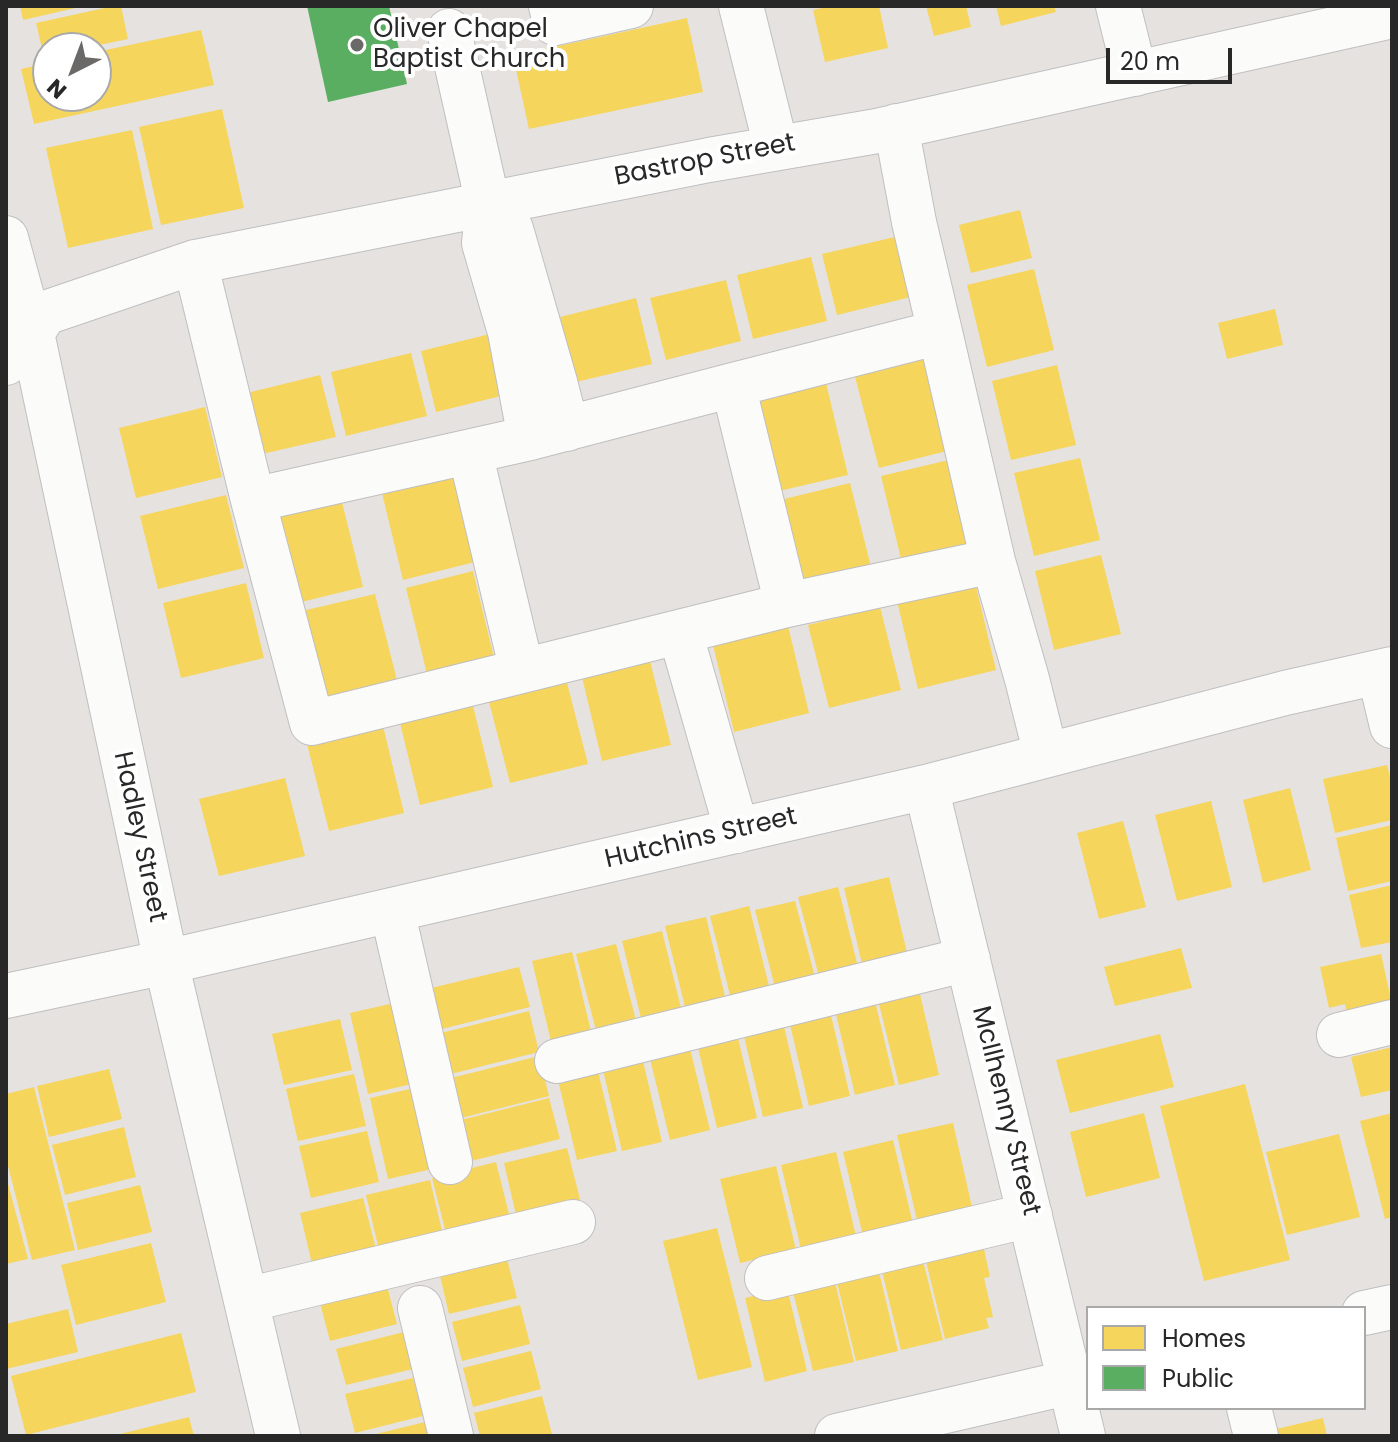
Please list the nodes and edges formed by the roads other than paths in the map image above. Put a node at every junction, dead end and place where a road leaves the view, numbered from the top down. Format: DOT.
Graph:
graph roads {
  1 [pos="551,6"];
  2 [pos="631,6"];
  3 [pos="741,6"];
  4 [pos="1118,6"];
  5 [pos="1392,16"];
  6 [pos="449,31"];
  7 [pos="1135,74"];
  8 [pos="896,126"];
  9 [pos="776,147"];
  10 [pos="488,204"];
  11 [pos="6,238"];
  12 [pos="195,262"];
  13 [pos="940,332"];
  14 [pos="15,337"];
  15 [pos="733,385"];
  16 [pos="548,434"];
  17 [pos="470,452"];
  18 [pos="253,500"];
  19 [pos="993,561"];
  20 [pos="787,605"];
  21 [pos="680,632"];
  22 [pos="1386,670"];
  23 [pos="522,671"];
  24 [pos="1392,726"];
  25 [pos="1046,755"];
  26 [pos="926,787"];
  27 [pos="737,831"];
  28 [pos="392,910"];
  29 [pos="968,959"];
  30 [pos="166,962"];
  31 [pos="6,996"];
  32 [pos="1392,1022"];
  33 [pos="1339,1035"];
  34 [pos="557,1061"];
  35 [pos="450,1162"];
  36 [pos="1030,1215"];
  37 [pos="573,1222"];
  38 [pos="767,1278"];
  39 [pos="246,1300"];
  40 [pos="1392,1307"];
  41 [pos="420,1308"];
  42 [pos="1366,1313"];
  43 [pos="1080,1380"];
  44 [pos="1250,1410"];
  45 [pos="278,1436"];
  46 [pos="451,1436"];
  47 [pos="837,1436"];
  48 [pos="1083,1436"];
  49 [pos="1256,1436"];
  1 -- 2 [label="street"];
  3 -- 9 [label="street"];
  4 -- 7 [label="street"];
  5 -- 7 [label="street, Bastrop Street"];
  6 -- 10 [label="street"];
  7 -- 8 [label="street, Bastrop Street"];
  8 -- 9 [label="street, Bastrop Street"];
  8 -- 13 [label="street"];
  9 -- 10 [label="street, Bastrop Street"];
  10 -- 12 [label="street, Bastrop Street"];
  10 -- 16 [label="street"];
  11 -- 14 [label="street, Hadley Street"];
  12 -- 14 [label="street, Bastrop Street"];
  12 -- 18 [label="street"];
  13 -- 15 [label="street"];
  13 -- 19 [label="street"];
  14 -- 30 [label="street, Hadley Street"];
  15 -- 16 [label="street"];
  15 -- 20 [label="street"];
  16 -- 17 [label="street"];
  17 -- 18 [label="street"];
  17 -- 23 [label="street"];
  18 -- 23 [label="street"];
  19 -- 20 [label="street"];
  19 -- 25 [label="street"];
  20 -- 21 [label="street"];
  21 -- 23 [label="street"];
  21 -- 27 [label="street"];
  22 -- 24 [label="street"];
  22 -- 25 [label="street, Hutchins Street"];
  25 -- 26 [label="street, Hutchins Street"];
  26 -- 27 [label="street, Hutchins Street"];
  26 -- 29 [label="street, McIlhenny Street"];
  27 -- 28 [label="street, Hutchins Street"];
  28 -- 30 [label="street, Hutchins Street"];
  28 -- 35 [label="street"];
  29 -- 34 [label="street"];
  29 -- 36 [label="street, McIlhenny Street"];
  30 -- 31 [label="street, Hutchins Street"];
  30 -- 39 [label="street, Hadley Street"];
  32 -- 33 [label="street"];
  36 -- 38 [label="street"];
  36 -- 43 [label="street, McIlhenny Street"];
  37 -- 39 [label="street"];
  39 -- 45 [label="street, Hadley Street"];
  40 -- 42 [label="street"];
  41 -- 46 [label="street"];
  43 -- 47 [label="street"];
  43 -- 48 [label="street, McIlhenny Street"];
  44 -- 49 [label="street"];
}
